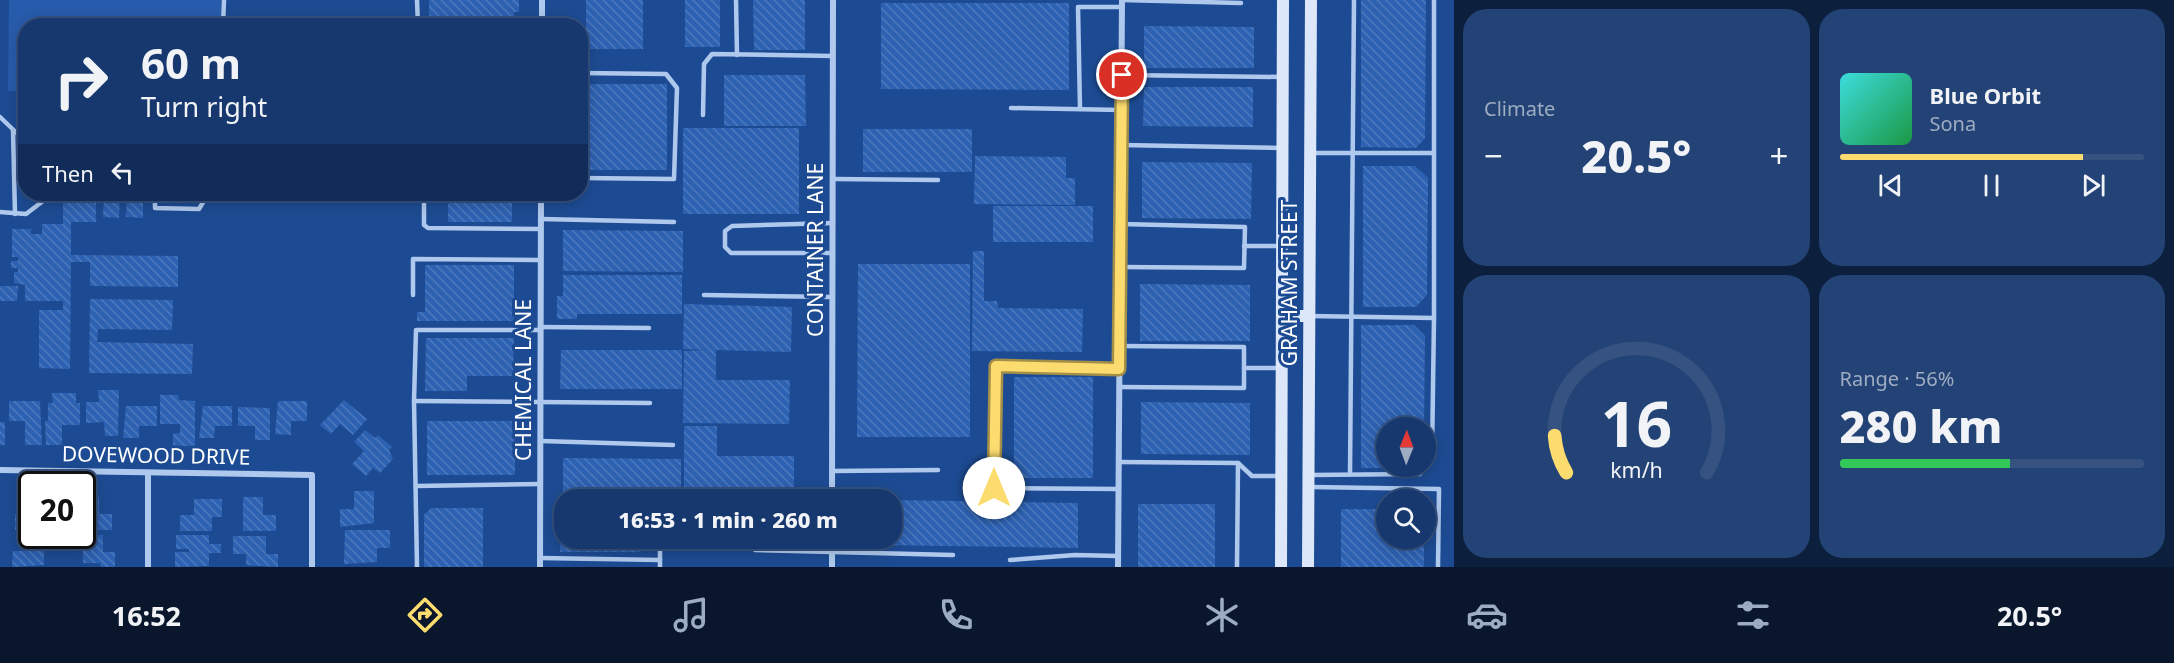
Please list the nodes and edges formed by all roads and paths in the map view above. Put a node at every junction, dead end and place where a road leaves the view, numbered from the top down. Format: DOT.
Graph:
graph roads {
  1 [pos="224,0"];
  2 [pos="417,0"];
  3 [pos="542,0"];
  4 [pos="736,0"];
  5 [pos="833,0"];
  6 [pos="1283,0"];
  7 [pos="1311,0"];
  8 [pos="1354,0"];
  9 [pos="1434,0"];
  10 [pos="1122,2"];
  11 [pos="1241,3"];
  12 [pos="223,18"];
  13 [pos="418,18"];
  14 [pos="542,18"];
  15 [pos="736,55"];
  16 [pos="833,56"];
  17 [pos="588,73"];
  18 [pos="1122,75"];
  19 [pos="1283,77"];
  20 [pos="1011,108"];
  21 [pos="1080,109"];
  22 [pos="1122,110"];
  23 [pos="703,116"];
  24 [pos="0,117"];
  25 [pos="13,130"];
  26 [pos="18,135"];
  27 [pos="1121,145"];
  28 [pos="1282,148"];
  29 [pos="1310,153"];
  30 [pos="1353,153"];
  31 [pos="1434,153"];
  32 [pos="588,178"];
  33 [pos="833,179"];
  34 [pos="938,180"];
  35 [pos="43,201"];
  36 [pos="155,201"];
  37 [pos="204,201"];
  38 [pos="424,201"];
  39 [pos="541,201"];
  40 [pos="0,212"];
  41 [pos="15,214"];
  42 [pos="541,219"];
  43 [pos="674,222"];
  44 [pos="833,224"];
  45 [pos="1121,224"];
  46 [pos="541,229"];
  47 [pos="1244,246"];
  48 [pos="1282,246"];
  49 [pos="833,253"];
  50 [pos="540,260"];
  51 [pos="1120,267"];
  52 [pos="413,295"];
  53 [pos="704,295"];
  54 [pos="832,297"];
  55 [pos="1282,316"];
  56 [pos="1309,316"];
  57 [pos="1351,316"];
  58 [pos="1434,318"];
  59 [pos="540,328"];
  60 [pos="649,328"];
  61 [pos="1120,346"];
  62 [pos="1244,368"];
  63 [pos="1282,368"];
  64 [pos="1119,369"];
  65 [pos="1119,387"];
  66 [pos="414,401"];
  67 [pos="541,401"];
  68 [pos="650,403"];
  69 [pos="541,441"];
  70 [pos="673,445"];
  71 [pos="1119,462"];
  72 [pos="1238,463"];
  73 [pos="938,470"];
  74 [pos="0,471"];
  75 [pos="832,471"];
  76 [pos="148,473"];
  77 [pos="1350,474"];
  78 [pos="1281,476"];
  79 [pos="1308,481"];
  80 [pos="540,484"];
  81 [pos="416,486"];
  82 [pos="832,489"];
  83 [pos="1119,489"];
  84 [pos="660,549"];
  85 [pos="755,550"];
  86 [pos="832,550"];
  87 [pos="953,555"];
  88 [pos="1118,556"];
  89 [pos="540,558"];
  90 [pos="660,560"];
  91 [pos="1010,560"];
  92 [pos="148,567"];
  93 [pos="312,567"];
  94 [pos="417,567"];
  95 [pos="540,567"];
  96 [pos="660,567"];
  97 [pos="832,567"];
  98 [pos="1118,567"];
  99 [pos="1237,567"];
  100 [pos="1281,567"];
  101 [pos="1308,567"];
  102 [pos="1438,567"];
  1 -- 12 [label="lane"];
  2 -- 13 [label="lane"];
  3 -- 14 [label="street"];
  4 -- 15 [label="lane"];
  5 -- 16 [label="street, CONTAINER LANE"];
  6 -- 19 [label="street, GRAHAM STREET"];
  7 -- 29 [label="street, GRAHAM STREET"];
  8 -- 30 [label="lane"];
  9 -- 31 [label="lane"];
  10 -- 11 [label="lane"];
  10 -- 18 [label="street"];
  10 -- 21 [label="lane"];
  15 -- 16 [label="lane"];
  15 -- 23 [label="lane"];
  16 -- 33 [label="street, CONTAINER LANE"];
  17 -- 32 [label="lane"];
  18 -- 19 [label="lane"];
  18 -- 22 [label="street"];
  19 -- 28 [label="street, GRAHAM STREET"];
  20 -- 21 [label="lane"];
  21 -- 22 [label="lane"];
  22 -- 27 [label="street"];
  24 -- 25 [label="lane"];
  25 -- 26 [label="lane"];
  25 -- 41 [label="lane"];
  27 -- 28 [label="lane"];
  27 -- 45 [label="street"];
  28 -- 48 [label="street, GRAHAM STREET"];
  29 -- 30 [label="lane"];
  29 -- 56 [label="street, GRAHAM STREET"];
  30 -- 31 [label="lane"];
  30 -- 57 [label="lane"];
  31 -- 58 [label="lane"];
  33 -- 34 [label="lane"];
  33 -- 44 [label="street, CONTAINER LANE"];
  35 -- 41 [label="lane"];
  36 -- 37 [label="lane"];
  38 -- 46 [label="lane"];
  39 -- 42 [label="street, CHEMICAL LANE"];
  40 -- 41 [label="lane"];
  42 -- 43 [label="lane"];
  42 -- 46 [label="street, CHEMICAL LANE"];
  44 -- 49 [label="street, CONTAINER LANE"];
  44 -- 49 [label="lane"];
  45 -- 47 [label="lane"];
  45 -- 51 [label="street"];
  46 -- 50 [label="street, CHEMICAL LANE"];
  47 -- 48 [label="lane"];
  47 -- 51 [label="lane"];
  48 -- 55 [label="street, GRAHAM STREET"];
  49 -- 54 [label="street, CONTAINER LANE"];
  50 -- 52 [label="lane"];
  50 -- 59 [label="street, CHEMICAL LANE"];
  51 -- 61 [label="street"];
  53 -- 54 [label="lane"];
  54 -- 75 [label="street, CONTAINER LANE"];
  55 -- 56 [label="street"];
  55 -- 63 [label="street, GRAHAM STREET"];
  56 -- 57 [label="lane"];
  56 -- 79 [label="street, GRAHAM STREET"];
  57 -- 58 [label="lane"];
  57 -- 77 [label="lane"];
  58 -- 77 [label="lane"];
  59 -- 60 [label="lane"];
  59 -- 66 [label="lane"];
  59 -- 67 [label="street, CHEMICAL LANE"];
  61 -- 62 [label="lane"];
  61 -- 64 [label="street"];
  62 -- 63 [label="lane"];
  62 -- 65 [label="lane"];
  63 -- 78 [label="street, GRAHAM STREET"];
  64 -- 65 [label="street"];
  64 -- 83 [label="lane"];
  65 -- 71 [label="street"];
  66 -- 67 [label="lane"];
  66 -- 81 [label="lane"];
  67 -- 68 [label="lane"];
  67 -- 69 [label="street, CHEMICAL LANE"];
  69 -- 70 [label="lane"];
  69 -- 80 [label="street, CHEMICAL LANE"];
  71 -- 72 [label="lane"];
  71 -- 83 [label="street"];
  72 -- 78 [label="lane"];
  72 -- 99 [label="lane"];
  73 -- 75 [label="lane"];
  74 -- 76 [label="street, DOVEWOOD DRIVE"];
  75 -- 82 [label="street, CONTAINER LANE"];
  76 -- 92 [label="street"];
  76 -- 93 [label="street, DOVEWOOD DRIVE"];
  77 -- 79 [label="lane"];
  78 -- 100 [label="street, GRAHAM STREET"];
  79 -- 101 [label="street, GRAHAM STREET"];
  79 -- 102 [label="lane"];
  80 -- 81 [label="lane"];
  80 -- 89 [label="street, CHEMICAL LANE"];
  81 -- 94 [label="lane"];
  83 -- 88 [label="street"];
  84 -- 90 [label="lane"];
  85 -- 86 [label="lane"];
  86 -- 87 [label="lane"];
  86 -- 97 [label="street"];
  88 -- 91 [label="lane"];
  88 -- 98 [label="street"];
  89 -- 90 [label="lane"];
  89 -- 95 [label="street, CHEMICAL LANE"];
  90 -- 96 [label="lane"];
}
